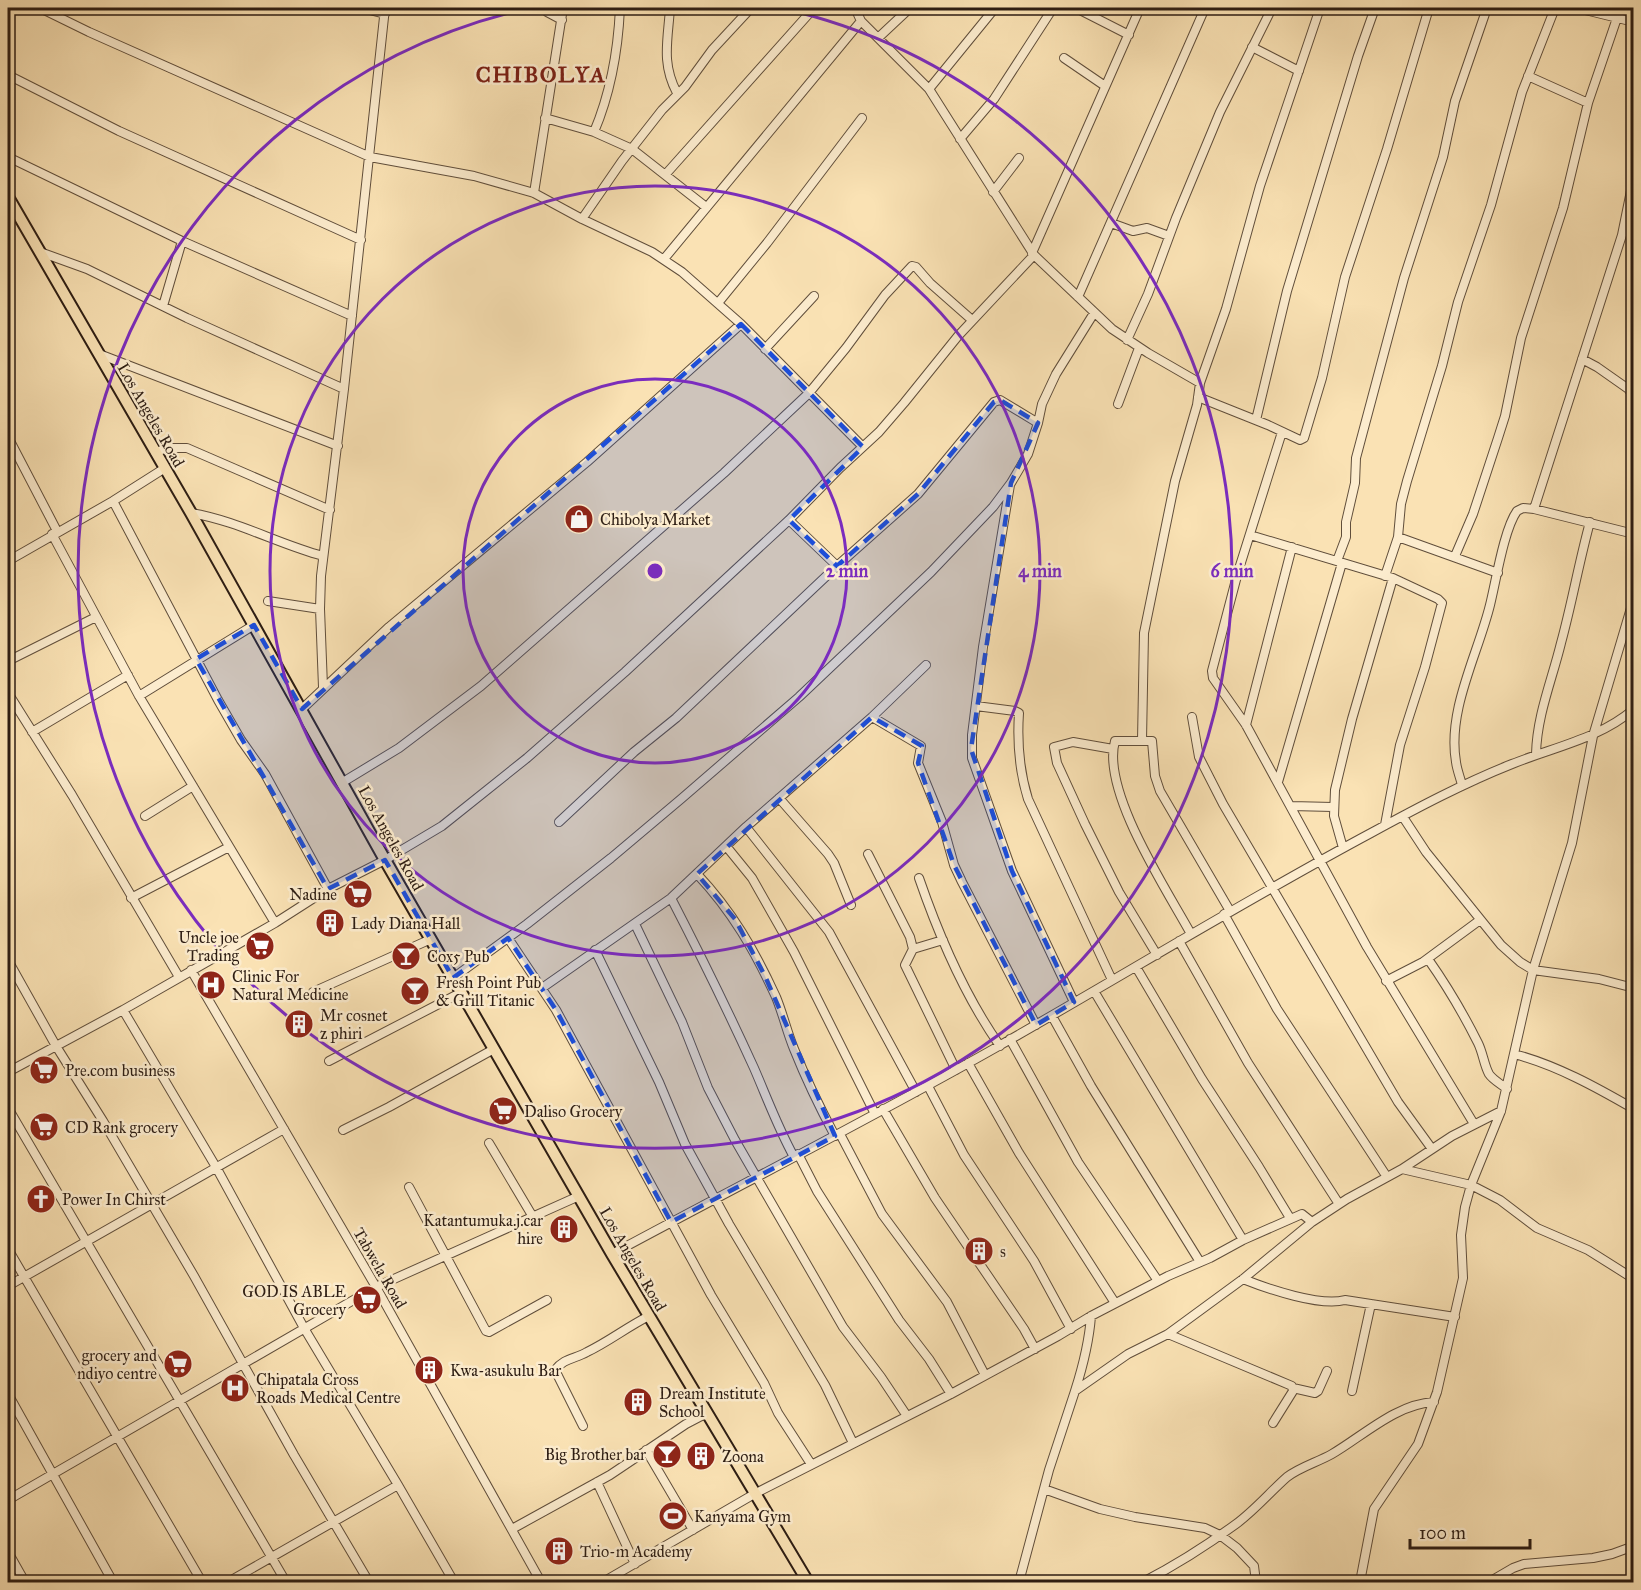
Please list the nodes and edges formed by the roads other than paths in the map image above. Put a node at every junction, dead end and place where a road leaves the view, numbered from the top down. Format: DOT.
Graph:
graph roads {
  1 [pos="40,8"];
  2 [pos="362,8"];
  3 [pos="543,8"];
  4 [pos="563,8"];
  5 [pos="620,8"];
  6 [pos="670,8"];
  7 [pos="751,8"];
  8 [pos="814,8"];
  9 [pos="855,8"];
  10 [pos="910,8"];
  11 [pos="995,8"];
  12 [pos="1053,8"];
  13 [pos="1076,8"];
  14 [pos="1140,8"];
  15 [pos="1205,8"];
  16 [pos="1272,8"];
  17 [pos="1320,8"];
  18 [pos="1375,8"];
  19 [pos="1429,8"];
  20 [pos="1486,8"];
  21 [pos="1555,8"];
  22 [pos="1577,8"];
  23 [pos="385,11"];
  24 [pos="1617,18"];
  25 [pos="561,20"];
  26 [pos="861,21"];
  27 [pos="1634,22"];
  28 [pos="1129,35"];
  29 [pos="878,38"];
  30 [pos="1252,47"];
  31 [pos="1064,58"];
  32 [pos="1299,71"];
  33 [pos="8,75"];
  34 [pos="1528,76"];
  35 [pos="1105,86"];
  36 [pos="929,89"];
  37 [pos="677,93"];
  38 [pos="1588,103"];
  39 [pos="544,118"];
  40 [pos="862,118"];
  41 [pos="594,132"];
  42 [pos="960,139"];
  43 [pos="632,149"];
  44 [pos="8,157"];
  45 [pos="370,157"];
  46 [pos="1019,158"];
  47 [pos="665,175"];
  48 [pos="1634,176"];
  49 [pos="993,192"];
  50 [pos="534,193"];
  51 [pos="8,197"];
  52 [pos="706,207"];
  53 [pos="582,219"];
  54 [pos="1111,224"];
  55 [pos="1169,236"];
  56 [pos="361,240"];
  57 [pos="182,241"];
  58 [pos="38,252"];
  59 [pos="1033,254"];
  60 [pos="664,259"];
  61 [pos="814,296"];
  62 [pos="1078,297"];
  63 [pos="718,303"];
  64 [pos="163,306"];
  65 [pos="1094,313"];
  66 [pos="352,316"];
  67 [pos="972,320"];
  68 [pos="741,324"];
  69 [pos="1127,340"];
  70 [pos="1139,348"];
  71 [pos="765,349"];
  72 [pos="99,354"];
  73 [pos="1582,359"];
  74 [pos="1634,376"];
  75 [pos="1200,383"];
  76 [pos="344,389"];
  77 [pos="1631,391"];
  78 [pos="809,393"];
  79 [pos="1198,397"];
  80 [pos="1118,404"];
  81 [pos="1256,420"];
  82 [pos="1038,423"];
  83 [pos="1282,432"];
  84 [pos="8,437"];
  85 [pos="338,446"];
  86 [pos="863,447"];
  87 [pos="155,452"];
  88 [pos="165,468"];
  89 [pos="1011,483"];
  90 [pos="113,501"];
  91 [pos="1534,509"];
  92 [pos="330,510"];
  93 [pos="191,513"];
  94 [pos="789,520"];
  95 [pos="1590,522"];
  96 [pos="54,532"];
  97 [pos="1634,534"];
  98 [pos="1250,535"];
  99 [pos="1398,537"];
  100 [pos="1292,547"];
  101 [pos="323,556"];
  102 [pos="1455,556"];
  103 [pos="8,561"];
  104 [pos="1340,562"];
  105 [pos="837,566"];
  106 [pos="1498,573"];
  107 [pos="1389,577"];
  108 [pos="1634,598"];
  109 [pos="268,601"];
  110 [pos="320,609"];
  111 [pos="96,617"];
  112 [pos="254,625"];
  113 [pos="196,659"];
  114 [pos="8,662"];
  115 [pos="926,665"];
  116 [pos="128,675"];
  117 [pos="323,687"];
  118 [pos="8,693"];
  119 [pos="139,696"];
  120 [pos="976,706"];
  121 [pos="302,709"];
  122 [pos="1634,709"];
  123 [pos="872,717"];
  124 [pos="1192,717"];
  125 [pos="1246,725"];
  126 [pos="32,732"];
  127 [pos="1593,736"];
  128 [pos="1142,740"];
  129 [pos="1113,749"];
  130 [pos="1536,754"];
  131 [pos="343,782"];
  132 [pos="1278,782"];
  133 [pos="1462,784"];
  134 [pos="193,786"];
  135 [pos="779,798"];
  136 [pos="1291,806"];
  137 [pos="1334,807"];
  138 [pos="145,816"];
  139 [pos="1403,817"];
  140 [pos="559,822"];
  141 [pos="1385,825"];
  142 [pos="746,827"];
  143 [pos="726,846"];
  144 [pos="230,848"];
  145 [pos="1343,848"];
  146 [pos="868,854"];
  147 [pos="385,860"];
  148 [pos="1320,860"];
  149 [pos="697,874"];
  150 [pos="919,878"];
  151 [pos="1271,888"];
  152 [pos="328,889"];
  153 [pos="131,898"];
  154 [pos="671,898"];
  155 [pos="851,905"];
  156 [pos="1227,912"];
  157 [pos="1480,920"];
  158 [pos="275,923"];
  159 [pos="635,924"];
  160 [pos="1191,934"];
  161 [pos="508,938"];
  162 [pos="432,939"];
  163 [pos="943,940"];
  164 [pos="1179,941"];
  165 [pos="596,950"];
  166 [pos="913,950"];
  167 [pos="1157,955"];
  168 [pos="1428,959"];
  169 [pos="10,964"];
  170 [pos="1136,967"];
  171 [pos="191,970"];
  172 [pos="1533,970"];
  173 [pos="179,977"];
  174 [pos="453,978"];
  175 [pos="1112,980"];
  176 [pos="1386,981"];
  177 [pos="542,988"];
  178 [pos="1634,988"];
  179 [pos="1094,991"];
  180 [pos="313,992"];
  181 [pos="462,992"];
  182 [pos="1074,1002"];
  183 [pos="123,1010"];
  184 [pos="1052,1016"];
  185 [pos="1036,1025"];
  186 [pos="1010,1039"];
  187 [pos="56,1046"];
  188 [pos="1000,1046"];
  189 [pos="494,1049"];
  190 [pos="1514,1054"];
  191 [pos="329,1061"];
  192 [pos="968,1063"];
  193 [pos="956,1070"];
  194 [pos="8,1072"];
  195 [pos="927,1086"];
  196 [pos="1507,1089"];
  197 [pos="916,1092"];
  198 [pos="8,1108"];
  199 [pos="884,1109"];
  200 [pos="1634,1109"];
  201 [pos="1501,1111"];
  202 [pos="875,1114"];
  203 [pos="1474,1124"];
  204 [pos="284,1129"];
  205 [pos="343,1130"];
  206 [pos="837,1135"];
  207 [pos="489,1143"];
  208 [pos="1432,1149"];
  209 [pos="796,1156"];
  210 [pos="216,1167"];
  211 [pos="1402,1169"];
  212 [pos="756,1177"];
  213 [pos="1387,1177"];
  214 [pos="1471,1185"];
  215 [pos="409,1187"];
  216 [pos="579,1196"];
  217 [pos="714,1199"];
  218 [pos="1339,1204"];
  219 [pos="151,1205"];
  220 [pos="534,1217"];
  221 [pos="1290,1218"];
  222 [pos="671,1222"];
  223 [pos="1312,1222"];
  224 [pos="1243,1240"];
  225 [pos="87,1242"];
  226 [pos="8,1249"];
  227 [pos="612,1254"];
  228 [pos="444,1255"];
  229 [pos="1200,1262"];
  230 [pos="24,1278"];
  231 [pos="1243,1279"];
  232 [pos="1634,1279"];
  233 [pos="1158,1281"];
  234 [pos="8,1286"];
  235 [pos="376,1287"];
  236 [pos="547,1300"];
  237 [pos="1115,1303"];
  238 [pos="1371,1304"];
  239 [pos="649,1316"];
  240 [pos="1091,1316"];
  241 [pos="1455,1317"];
  242 [pos="304,1328"];
  243 [pos="1071,1329"];
  244 [pos="1168,1334"];
  245 [pos="1035,1349"];
  246 [pos="243,1363"];
  247 [pos="1327,1371"];
  248 [pos="985,1375"];
  249 [pos="1293,1388"];
  250 [pos="1352,1390"];
  251 [pos="1075,1391"];
  252 [pos="8,1394"];
  253 [pos="951,1394"];
  254 [pos="180,1400"];
  255 [pos="1434,1402"];
  256 [pos="707,1413"];
  257 [pos="907,1416"];
  258 [pos="1273,1423"];
  259 [pos="583,1426"];
  260 [pos="117,1436"];
  261 [pos="853,1443"];
  262 [pos="646,1450"];
  263 [pos="811,1464"];
  264 [pos="53,1474"];
  265 [pos="597,1482"];
  266 [pos="398,1485"];
  267 [pos="1044,1489"];
  268 [pos="756,1493"];
  269 [pos="8,1500"];
  270 [pos="334,1522"];
  271 [pos="512,1529"];
  272 [pos="693,1530"];
  273 [pos="1220,1535"];
  274 [pos="1634,1545"];
  275 [pos="8,1552"];
  276 [pos="272,1557"];
  277 [pos="635,1564"];
  278 [pos="25,1582"];
  279 [pos="113,1582"];
  280 [pos="202,1582"];
  281 [pos="228,1582"];
  282 [pos="286,1582"];
  283 [pos="369,1582"];
  284 [pos="454,1582"];
  285 [pos="541,1582"];
  286 [pos="603,1582"];
  287 [pos="808,1582"];
  288 [pos="1019,1582"];
  289 [pos="1143,1582"];
  290 [pos="1256,1582"];
  291 [pos="1360,1582"];
  292 [pos="1489,1582"];
  1 -- 45 [label="street"];
  2 -- 23 [label="street"];
  3 -- 25 [label="street"];
  4 -- 25 [label="street"];
  5 -- 41 [label="street"];
  6 -- 37 [label="street"];
  7 -- 37 [label="street"];
  8 -- 47 [label="street"];
  9 -- 26 [label="street"];
  10 -- 29 [label="street"];
  11 -- 36 [label="street"];
  12 -- 42 [label="street"];
  13 -- 28 [label="street"];
  14 -- 28 [label="street"];
  15 -- 54 [label="street"];
  16 -- 30 [label="street"];
  17 -- 32 [label="street"];
  18 -- 81 [label="street"];
  19 -- 83 [label="street"];
  20 -- 104 [label="street"];
  21 -- 34 [label="street"];
  22 -- 24 [label="street"];
  23 -- 45 [label="street"];
  24 -- 27 [label="street"];
  24 -- 38 [label="street"];
  25 -- 39 [label="street"];
  26 -- 29 [label="street"];
  26 -- 52 [label="street"];
  28 -- 35 [label="street"];
  29 -- 36 [label="street"];
  30 -- 32 [label="street"];
  30 -- 55 [label="street"];
  31 -- 35 [label="street"];
  32 -- 75 [label="street"];
  33 -- 56 [label="street"];
  34 -- 38 [label="street"];
  34 -- 99 [label="street"];
  35 -- 59 [label="street"];
  36 -- 42 [label="street"];
  37 -- 43 [label="street"];
  38 -- 102 [label="street"];
  39 -- 41 [label="street"];
  39 -- 50 [label="street"];
  40 -- 63 [label="street"];
  41 -- 43 [label="street"];
  42 -- 49 [label="street"];
  43 -- 47 [label="street"];
  43 -- 53 [label="street"];
  44 -- 57 [label="street"];
  45 -- 50 [label="street"];
  45 -- 56 [label="street"];
  46 -- 49 [label="street"];
  47 -- 52 [label="street"];
  48 -- 73 [label="street"];
  49 -- 59 [label="street"];
  50 -- 53 [label="street"];
  51 -- 58 [label="main road, Los Angeles Road"];
  52 -- 60 [label="street"];
  53 -- 60 [label="street"];
  54 -- 55 [label="street"];
  54 -- 62 [label="street"];
  55 -- 69 [label="street"];
  56 -- 66 [label="street"];
  57 -- 64 [label="street"];
  57 -- 66 [label="street"];
  58 -- 64 [label="street"];
  58 -- 72 [label="main road, Los Angeles Road"];
  59 -- 62 [label="street"];
  59 -- 67 [label="street"];
  60 -- 63 [label="street"];
  61 -- 71 [label="street"];
  62 -- 65 [label="street"];
  63 -- 68 [label="street"];
  64 -- 76 [label="street"];
  65 -- 69 [label="street"];
  65 -- 82 [label="street"];
  66 -- 76 [label="street"];
  67 -- 78 [label="street"];
  67 -- 86 [label="street"];
  68 -- 71 [label="street"];
  68 -- 117 [label="street"];
  69 -- 70 [label="street"];
  70 -- 75 [label="street"];
  70 -- 80 [label="street"];
  71 -- 78 [label="street"];
  72 -- 85 [label="street"];
  72 -- 87 [label="main road, Los Angeles Road"];
  73 -- 77 [label="street"];
  73 -- 91 [label="street"];
  74 -- 77 [label="street"];
  75 -- 79 [label="street"];
  76 -- 85 [label="street"];
  78 -- 86 [label="street"];
  78 -- 131 [label="street"];
  79 -- 81 [label="street"];
  79 -- 128 [label="street"];
  81 -- 83 [label="street"];
  82 -- 89 [label="street"];
  82 -- 105 [label="street"];
  83 -- 98 [label="street"];
  84 -- 96 [label="street"];
  85 -- 92 [label="street"];
  86 -- 94 [label="street"];
  87 -- 88 [label="main road, Los Angeles Road"];
  87 -- 92 [label="street"];
  88 -- 90 [label="street"];
  88 -- 93 [label="main road, Los Angeles Road"];
  89 -- 120 [label="street"];
  89 -- 161 [label="street"];
  90 -- 96 [label="street"];
  90 -- 113 [label="street"];
  91 -- 95 [label="street"];
  91 -- 106 [label="street"];
  92 -- 101 [label="street"];
  93 -- 101 [label="street"];
  93 -- 112 [label="main road, Los Angeles Road"];
  94 -- 105 [label="street"];
  94 -- 147 [label="street"];
  95 -- 97 [label="street"];
  95 -- 130 [label="street"];
  96 -- 103 [label="street"];
  96 -- 111 [label="street"];
  98 -- 100 [label="street"];
  98 -- 125 [label="street"];
  99 -- 102 [label="street"];
  99 -- 107 [label="street"];
  100 -- 104 [label="street"];
  100 -- 125 [label="street"];
  101 -- 110 [label="street"];
  102 -- 106 [label="street"];
  104 -- 107 [label="street"];
  104 -- 132 [label="street"];
  105 -- 140 [label="street"];
  106 -- 133 [label="street"];
  107 -- 137 [label="street"];
  107 -- 141 [label="street"];
  108 -- 127 [label="street"];
  109 -- 110 [label="street"];
  110 -- 117 [label="street"];
  111 -- 114 [label="street"];
  111 -- 116 [label="street"];
  112 -- 113 [label="street"];
  112 -- 121 [label="main road, Los Angeles Road"];
  113 -- 119 [label="street"];
  113 -- 152 [label="street"];
  115 -- 123 [label="street"];
  116 -- 119 [label="street"];
  116 -- 126 [label="street"];
  117 -- 121 [label="street"];
  118 -- 126 [label="street"];
  119 -- 134 [label="street"];
  120 -- 175 [label="street"];
  120 -- 182 [label="street"];
  121 -- 131 [label="main road, Los Angeles Road"];
  122 -- 127 [label="street"];
  123 -- 135 [label="street"];
  123 -- 185 [label="street"];
  124 -- 151 [label="street"];
  125 -- 132 [label="street"];
  126 -- 153 [label="street"];
  127 -- 130 [label="street"];
  127 -- 172 [label="street"];
  128 -- 129 [label="street"];
  128 -- 156 [label="street"];
  129 -- 160 [label="street"];
  129 -- 167 [label="street"];
  130 -- 133 [label="street"];
  131 -- 147 [label="main road, Los Angeles Road"];
  132 -- 136 [label="street"];
  133 -- 139 [label="street"];
  134 -- 138 [label="street"];
  134 -- 144 [label="street"];
  135 -- 142 [label="street"];
  135 -- 155 [label="street"];
  136 -- 137 [label="street"];
  136 -- 148 [label="street"];
  137 -- 145 [label="street"];
  139 -- 141 [label="street"];
  139 -- 157 [label="street"];
  141 -- 145 [label="street"];
  142 -- 143 [label="street"];
  142 -- 197 [label="street"];
  143 -- 149 [label="street"];
  143 -- 202 [label="street"];
  144 -- 153 [label="street"];
  144 -- 158 [label="street"];
  145 -- 148 [label="street"];
  146 -- 166 [label="street"];
  147 -- 152 [label="street"];
  147 -- 162 [label="main road, Los Angeles Road"];
  148 -- 151 [label="street"];
  148 -- 176 [label="street"];
  149 -- 154 [label="street"];
  149 -- 206 [label="street"];
  150 -- 163 [label="street"];
  151 -- 156 [label="street"];
  151 -- 208 [label="street"];
  152 -- 158 [label="street"];
  153 -- 173 [label="street"];
  154 -- 159 [label="street"];
  154 -- 209 [label="street"];
  156 -- 160 [label="street"];
  156 -- 213 [label="street"];
  157 -- 168 [label="street"];
  157 -- 172 [label="street"];
  158 -- 171 [label="street"];
  159 -- 165 [label="street"];
  159 -- 212 [label="street"];
  160 -- 164 [label="street"];
  161 -- 174 [label="street"];
  161 -- 177 [label="street"];
  162 -- 174 [label="main road, Los Angeles Road"];
  162 -- 180 [label="street"];
  163 -- 166 [label="street"];
  163 -- 188 [label="street"];
  164 -- 167 [label="street"];
  164 -- 218 [label="street"];
  165 -- 177 [label="street"];
  165 -- 217 [label="street"];
  166 -- 193 [label="street"];
  167 -- 170 [label="street"];
  168 -- 176 [label="street"];
  168 -- 196 [label="street"];
  169 -- 187 [label="street"];
  170 -- 175 [label="street"];
  170 -- 221 [label="street"];
  171 -- 173 [label="street"];
  171 -- 204 [label="street, Tabwela Road"];
  172 -- 178 [label="street"];
  172 -- 190 [label="street"];
  173 -- 183 [label="street"];
  174 -- 181 [label="main road, Los Angeles Road"];
  175 -- 179 [label="street"];
  176 -- 203 [label="street"];
  177 -- 222 [label="street"];
  179 -- 182 [label="street"];
  179 -- 224 [label="street"];
  181 -- 189 [label="main road, Los Angeles Road"];
  181 -- 191 [label="street"];
  182 -- 184 [label="street"];
  183 -- 187 [label="street"];
  183 -- 210 [label="street"];
  184 -- 185 [label="street"];
  184 -- 229 [label="street"];
  185 -- 186 [label="street"];
  186 -- 188 [label="street"];
  186 -- 233 [label="street"];
  187 -- 194 [label="street"];
  187 -- 219 [label="street"];
  188 -- 192 [label="street"];
  189 -- 205 [label="street"];
  189 -- 216 [label="main road, Los Angeles Road"];
  190 -- 196 [label="street"];
  190 -- 200 [label="street"];
  192 -- 193 [label="street"];
  192 -- 237 [label="street"];
  193 -- 195 [label="street"];
  195 -- 197 [label="street"];
  195 -- 243 [label="street"];
  196 -- 201 [label="street"];
  197 -- 199 [label="street"];
  198 -- 225 [label="street"];
  199 -- 202 [label="street"];
  199 -- 245 [label="street"];
  201 -- 203 [label="street"];
  201 -- 214 [label="street"];
  202 -- 206 [label="street"];
  203 -- 208 [label="street"];
  204 -- 210 [label="street"];
  204 -- 235 [label="street, Tabwela Road"];
  206 -- 209 [label="street"];
  206 -- 248 [label="street"];
  207 -- 220 [label="street"];
  208 -- 211 [label="street"];
  209 -- 212 [label="street"];
  209 -- 253 [label="street"];
  210 -- 219 [label="street"];
  210 -- 242 [label="street"];
  211 -- 213 [label="street"];
  211 -- 214 [label="street"];
  212 -- 217 [label="street"];
  212 -- 257 [label="street"];
  213 -- 218 [label="street"];
  214 -- 232 [label="street"];
  214 -- 241 [label="street"];
  215 -- 228 [label="street"];
  216 -- 220 [label="street"];
  216 -- 227 [label="main road, Los Angeles Road"];
  217 -- 222 [label="street"];
  217 -- 261 [label="street"];
  218 -- 223 [label="street"];
  219 -- 225 [label="street"];
  219 -- 246 [label="street"];
  220 -- 228 [label="street"];
  221 -- 223 [label="street"];
  221 -- 224 [label="street"];
  222 -- 227 [label="street"];
  222 -- 263 [label="street"];
  223 -- 231 [label="street"];
  224 -- 229 [label="street"];
  225 -- 230 [label="street"];
  225 -- 254 [label="street"];
  226 -- 230 [label="street"];
  227 -- 239 [label="main road, Los Angeles Road"];
  228 -- 235 [label="street"];
  228 -- 236 [label="street"];
  229 -- 233 [label="street"];
  230 -- 234 [label="street"];
  230 -- 260 [label="street"];
  231 -- 238 [label="street"];
  231 -- 244 [label="street"];
  233 -- 237 [label="street"];
  235 -- 242 [label="street"];
  235 -- 271 [label="street, Tabwela Road"];
  237 -- 240 [label="street"];
  238 -- 241 [label="street"];
  238 -- 250 [label="street"];
  239 -- 256 [label="main road, Los Angeles Road"];
  239 -- 259 [label="street"];
  240 -- 243 [label="street"];
  240 -- 251 [label="street"];
  241 -- 255 [label="street"];
  242 -- 246 [label="street"];
  242 -- 266 [label="street"];
  243 -- 245 [label="street"];
  244 -- 249 [label="street"];
  244 -- 251 [label="street"];
  245 -- 248 [label="street"];
  246 -- 254 [label="street"];
  246 -- 270 [label="street"];
  247 -- 249 [label="street"];
  248 -- 253 [label="street"];
  249 -- 258 [label="street"];
  251 -- 267 [label="street"];
  252 -- 264 [label="street"];
  253 -- 257 [label="street"];
  254 -- 260 [label="street"];
  254 -- 276 [label="street"];
  255 -- 273 [label="street"];
  255 -- 291 [label="street"];
  256 -- 262 [label="street"];
  256 -- 268 [label="main road, Los Angeles Road"];
  257 -- 261 [label="street"];
  260 -- 264 [label="street"];
  260 -- 280 [label="street"];
  261 -- 263 [label="street"];
  262 -- 265 [label="street"];
  262 -- 272 [label="street"];
  263 -- 268 [label="street"];
  264 -- 269 [label="street"];
  264 -- 279 [label="street"];
  265 -- 271 [label="street"];
  265 -- 277 [label="street"];
  266 -- 270 [label="street"];
  266 -- 284 [label="street"];
  267 -- 273 [label="street"];
  267 -- 288 [label="street"];
  268 -- 272 [label="street"];
  268 -- 287 [label="main road, Los Angeles Road"];
  270 -- 276 [label="street"];
  270 -- 283 [label="street"];
  271 -- 285 [label="street, Tabwela Road"];
  272 -- 277 [label="street"];
  273 -- 289 [label="street"];
  273 -- 290 [label="street"];
  274 -- 292 [label="street"];
  275 -- 278 [label="street"];
  276 -- 281 [label="street"];
  276 -- 282 [label="street"];
  277 -- 286 [label="street"];
}
